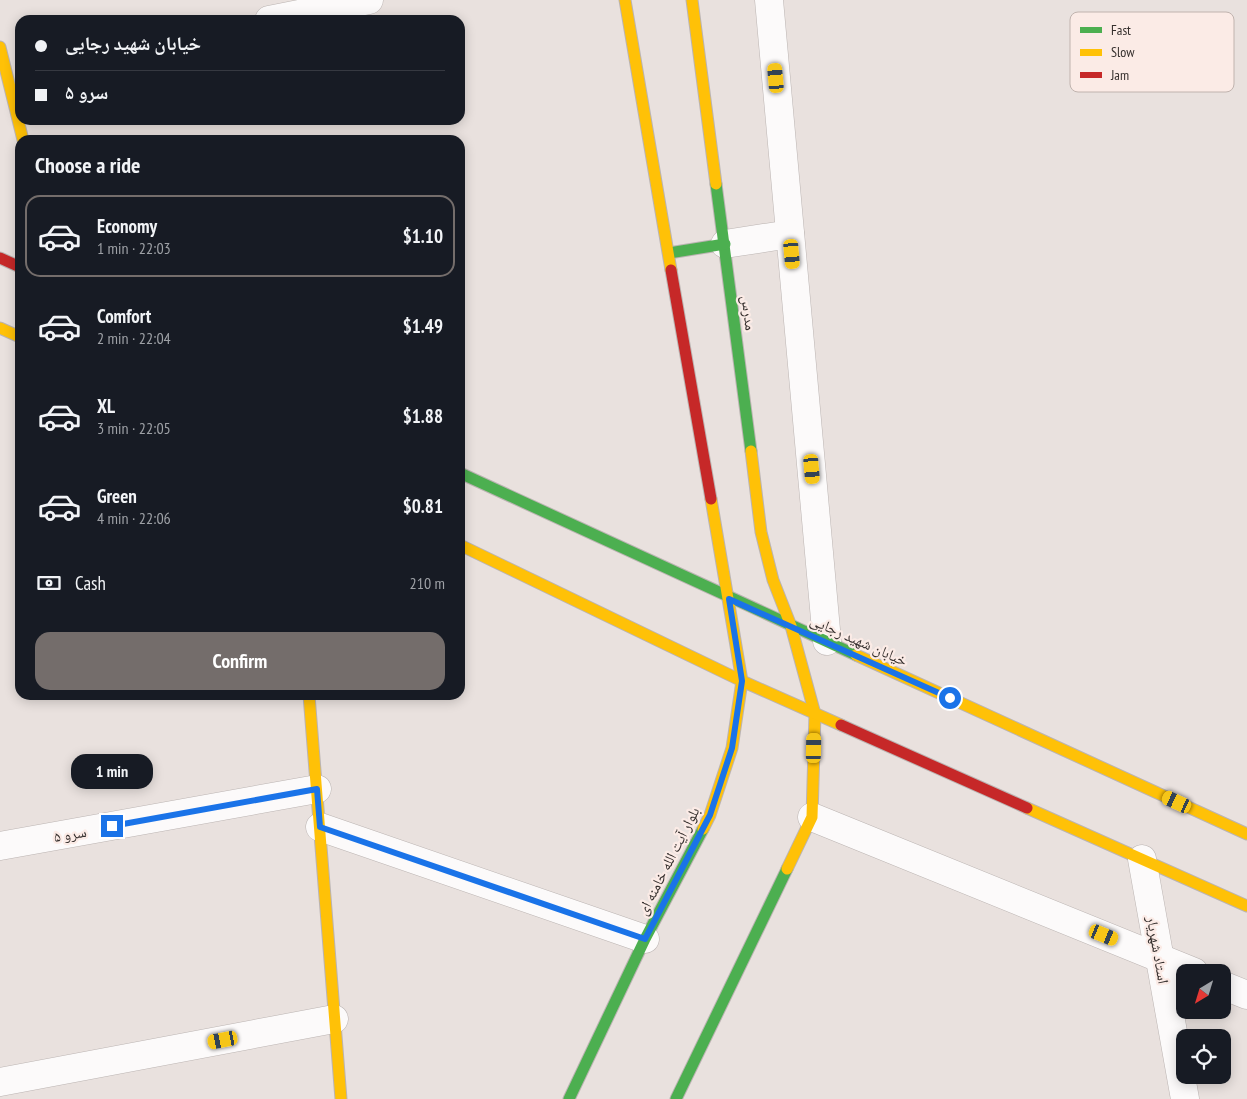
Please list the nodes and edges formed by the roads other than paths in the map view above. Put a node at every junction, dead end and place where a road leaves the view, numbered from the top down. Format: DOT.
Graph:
graph roads {
  1 [pos="368,0"];
  2 [pos="626,0"];
  3 [pos="692,0"];
  4 [pos="769,0"];
  5 [pos="294,15"];
  6 [pos="0,47"];
  7 [pos="13,71"];
  8 [pos="15,85"];
  9 [pos="790,234"];
  10 [pos="725,244"];
  11 [pos="669,253"];
  12 [pos="0,258"];
  13 [pos="15,265"];
  14 [pos="0,328"];
  15 [pos="15,335"];
  16 [pos="465,475"];
  17 [pos="465,547"];
  18 [pos="729,599"];
  19 [pos="791,626"];
  20 [pos="827,641"];
  21 [pos="742,681"];
  22 [pos="309,700"];
  23 [pos="815,714"];
  24 [pos="317,789"];
  25 [pos="812,816"];
  26 [pos="320,827"];
  27 [pos="1247,834"];
  28 [pos="0,846"];
  29 [pos="1142,859"];
  30 [pos="1247,906"];
  31 [pos="645,939"];
  32 [pos="1159,957"];
  33 [pos="1176,964"];
  34 [pos="1231,989"];
  35 [pos="1247,996"];
  36 [pos="334,1019"];
  37 [pos="0,1082"];
  38 [pos="341,1099"];
  39 [pos="569,1099"];
  40 [pos="676,1099"];
  41 [pos="1185,1099"];
  1 -- 5 [label="street"];
  2 -- 11 [label="street"];
  3 -- 10 [label="street, مدرس"];
  4 -- 9 [label="street"];
  6 -- 7 [label="street"];
  7 -- 8 [label="street"];
  9 -- 10 [label="street"];
  9 -- 20 [label="street"];
  10 -- 11 [label="street"];
  10 -- 19 [label="street, مدرس"];
  11 -- 18 [label="street"];
  12 -- 13 [label="street"];
  14 -- 15 [label="street"];
  16 -- 18 [label="street, خیابان شهید رجایی"];
  17 -- 21 [label="street"];
  18 -- 19 [label="street, خیابان شهید رجایی"];
  18 -- 21 [label="street, بلوار آیت الله خامنه ای"];
  19 -- 20 [label="street, خیابان شهید رجایی"];
  19 -- 23 [label="street, مدرس"];
  20 -- 27 [label="street, خیابان شهید رجایی"];
  21 -- 23 [label="street"];
  21 -- 31 [label="street, بلوار آیت الله خامنه ای"];
  22 -- 24 [label="street"];
  23 -- 25 [label="street"];
  23 -- 29 [label="street"];
  24 -- 26 [label="street"];
  24 -- 28 [label="street, سرو ۵"];
  25 -- 32 [label="street"];
  25 -- 40 [label="street"];
  26 -- 31 [label="street"];
  26 -- 36 [label="street"];
  29 -- 30 [label="street"];
  29 -- 32 [label="street, استاد شهریار"];
  31 -- 39 [label="street, بلوار آیت الله خامنه ای"];
  32 -- 33 [label="street"];
  32 -- 41 [label="street, استاد شهریار"];
  34 -- 35 [label="street"];
  36 -- 37 [label="street"];
  36 -- 38 [label="street"];
}
